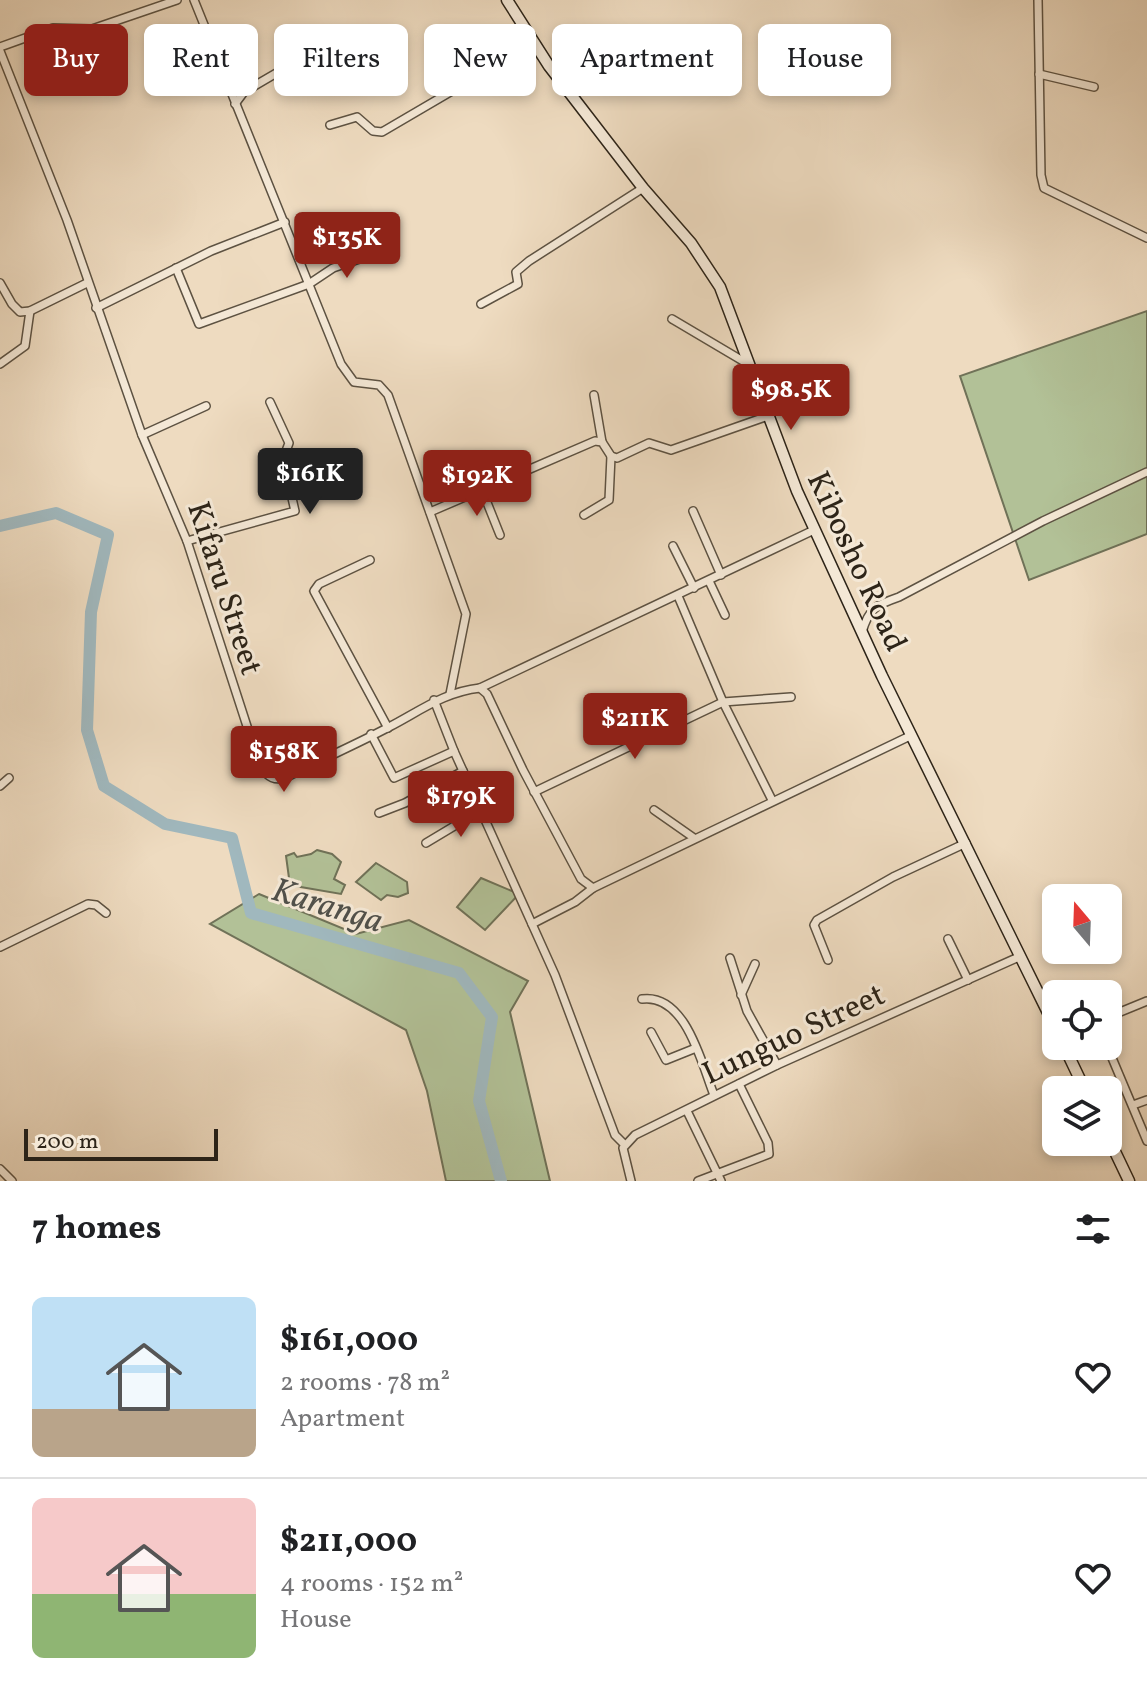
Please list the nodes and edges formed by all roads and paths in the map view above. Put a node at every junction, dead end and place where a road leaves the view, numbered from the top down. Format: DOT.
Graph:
graph roads {
  1 [pos="177,0"];
  2 [pos="194,0"];
  3 [pos="507,0"];
  4 [pos="1038,0"];
  5 [pos="522,24"];
  6 [pos="536,46"];
  7 [pos="0,49"];
  8 [pos="274,74"];
  9 [pos="1039,74"];
  10 [pos="1094,87"];
  11 [pos="443,96"];
  12 [pos="235,104"];
  13 [pos="330,125"];
  14 [pos="643,188"];
  15 [pos="285,222"];
  16 [pos="1147,238"];
  17 [pos="374,254"];
  18 [pos="176,268"];
  19 [pos="87,283"];
  20 [pos="0,284"];
  21 [pos="309,284"];
  22 [pos="481,304"];
  23 [pos="96,308"];
  24 [pos="30,311"];
  25 [pos="672,319"];
  26 [pos="0,364"];
  27 [pos="748,364"];
  28 [pos="594,395"];
  29 [pos="270,402"];
  30 [pos="206,406"];
  31 [pos="768,416"];
  32 [pos="142,435"];
  33 [pos="602,442"];
  34 [pos="611,456"];
  35 [pos="1147,472"];
  36 [pos="482,490"];
  37 [pos="693,511"];
  38 [pos="430,512"];
  39 [pos="584,515"];
  40 [pos="814,530"];
  41 [pos="500,535"];
  42 [pos="187,541"];
  43 [pos="673,546"];
  44 [pos="370,560"];
  45 [pos="721,575"];
  46 [pos="709,581"];
  47 [pos="694,588"];
  48 [pos="678,596"];
  49 [pos="725,615"];
  50 [pos="862,632"];
  51 [pos="480,688"];
  52 [pos="450,694"];
  53 [pos="791,697"];
  54 [pos="434,700"];
  55 [pos="628,701"];
  56 [pos="723,702"];
  57 [pos="388,728"];
  58 [pos="371,734"];
  59 [pos="912,735"];
  60 [pos="645,739"];
  61 [pos="454,751"];
  62 [pos="463,771"];
  63 [pos="9,778"];
  64 [pos="0,786"];
  65 [pos="534,792"];
  66 [pos="772,800"];
  67 [pos="481,810"];
  68 [pos="654,810"];
  69 [pos="379,813"];
  70 [pos="694,838"];
  71 [pos="426,843"];
  72 [pos="966,843"];
  73 [pos="593,888"];
  74 [pos="106,913"];
  75 [pos="532,924"];
  76 [pos="948,939"];
  77 [pos="0,947"];
  78 [pos="1021,956"];
  79 [pos="730,958"];
  80 [pos="828,960"];
  81 [pos="755,964"];
  82 [pos="968,980"];
  83 [pos="741,995"];
  84 [pos="642,999"];
  85 [pos="1042,1000"];
  86 [pos="1147,1001"];
  87 [pos="1122,1011"];
  88 [pos="651,1032"];
  89 [pos="696,1048"];
  90 [pos="1113,1060"];
  91 [pos="777,1065"];
  92 [pos="739,1084"];
  93 [pos="714,1095"];
  94 [pos="1147,1100"];
  95 [pos="1133,1105"];
  96 [pos="687,1111"];
  97 [pos="1147,1141"];
  98 [pos="624,1144"];
  99 [pos="1117,1156"];
  100 [pos="0,1169"];
  101 [pos="719,1177"];
  102 [pos="12,1181"];
  103 [pos="631,1181"];
  104 [pos="698,1181"];
  105 [pos="1129,1181"];
  1 -- 7 [label="street"];
  2 -- 12 [label="street"];
  3 -- 5 [label="main road, Kibosho Road"];
  4 -- 9 [label="street"];
  6 -- 14 [label="main road, Kibosho Road"];
  7 -- 19 [label="street, Kifaru Street"];
  8 -- 12 [label="street"];
  9 -- 10 [label="street"];
  9 -- 16 [label="street"];
  11 -- 13 [label="street"];
  12 -- 15 [label="street"];
  14 -- 22 [label="street"];
  14 -- 27 [label="main road, Kibosho Road"];
  15 -- 18 [label="street"];
  15 -- 21 [label="street"];
  17 -- 21 [label="street"];
  18 -- 21 [label="street"];
  18 -- 23 [label="street"];
  19 -- 23 [label="street, Kifaru Street"];
  19 -- 24 [label="street"];
  20 -- 24 [label="street"];
  21 -- 38 [label="street"];
  23 -- 32 [label="street, Kifaru Street"];
  24 -- 26 [label="street"];
  25 -- 27 [label="street"];
  27 -- 31 [label="main road, Kibosho Road"];
  28 -- 33 [label="street"];
  29 -- 42 [label="street"];
  30 -- 32 [label="street"];
  31 -- 34 [label="street"];
  31 -- 40 [label="main road, Kibosho Road"];
  32 -- 42 [label="street, Kifaru Street"];
  33 -- 34 [label="street"];
  33 -- 36 [label="street"];
  34 -- 39 [label="street"];
  35 -- 50 [label="street"];
  36 -- 38 [label="street"];
  36 -- 41 [label="street"];
  37 -- 45 [label="street"];
  38 -- 52 [label="street"];
  40 -- 45 [label="street, Kifaru Street"];
  40 -- 50 [label="main road, Kibosho Road"];
  42 -- 58 [label="street, Kifaru Street"];
  43 -- 47 [label="street"];
  44 -- 57 [label="street"];
  45 -- 46 [label="street, Kifaru Street"];
  46 -- 47 [label="street, Kifaru Street"];
  46 -- 49 [label="street"];
  47 -- 48 [label="street, Kifaru Street"];
  48 -- 51 [label="street, Kifaru Street"];
  48 -- 56 [label="street"];
  50 -- 59 [label="main road, Kibosho Road"];
  51 -- 52 [label="street, Kifaru Street"];
  51 -- 65 [label="street"];
  52 -- 54 [label="street, Kifaru Street"];
  53 -- 56 [label="street"];
  54 -- 57 [label="street, Kifaru Street"];
  54 -- 61 [label="street"];
  55 -- 60 [label="street"];
  56 -- 60 [label="street"];
  56 -- 66 [label="street"];
  57 -- 58 [label="street, Kifaru Street"];
  58 -- 61 [label="street"];
  59 -- 66 [label="street"];
  59 -- 72 [label="main road, Kibosho Road"];
  60 -- 65 [label="street"];
  61 -- 62 [label="street"];
  62 -- 67 [label="street"];
  62 -- 69 [label="street"];
  63 -- 64 [label="street"];
  65 -- 73 [label="street"];
  66 -- 70 [label="street"];
  67 -- 71 [label="street"];
  67 -- 75 [label="street"];
  68 -- 70 [label="street"];
  70 -- 73 [label="street"];
  72 -- 78 [label="main road, Kibosho Road"];
  72 -- 80 [label="street"];
  73 -- 75 [label="street"];
  74 -- 77 [label="street"];
  75 -- 98 [label="street"];
  76 -- 82 [label="street"];
  78 -- 82 [label="street, Lunguo Street"];
  78 -- 85 [label="main road, Kibosho Road"];
  79 -- 83 [label="street"];
  81 -- 83 [label="street"];
  82 -- 91 [label="street, Lunguo Street"];
  83 -- 91 [label="street"];
  84 -- 89 [label="street"];
  86 -- 87 [label="street"];
  88 -- 89 [label="street"];
  89 -- 93 [label="street"];
  90 -- 95 [label="street"];
  91 -- 92 [label="street, Lunguo Street"];
  92 -- 93 [label="street, Lunguo Street"];
  92 -- 101 [label="street"];
  93 -- 96 [label="street, Lunguo Street"];
  94 -- 95 [label="street"];
  95 -- 97 [label="street"];
  96 -- 98 [label="street, Lunguo Street"];
  96 -- 101 [label="street"];
  98 -- 103 [label="street"];
  99 -- 105 [label="main road"];
  100 -- 102 [label="street"];
  101 -- 104 [label="street"];
}
